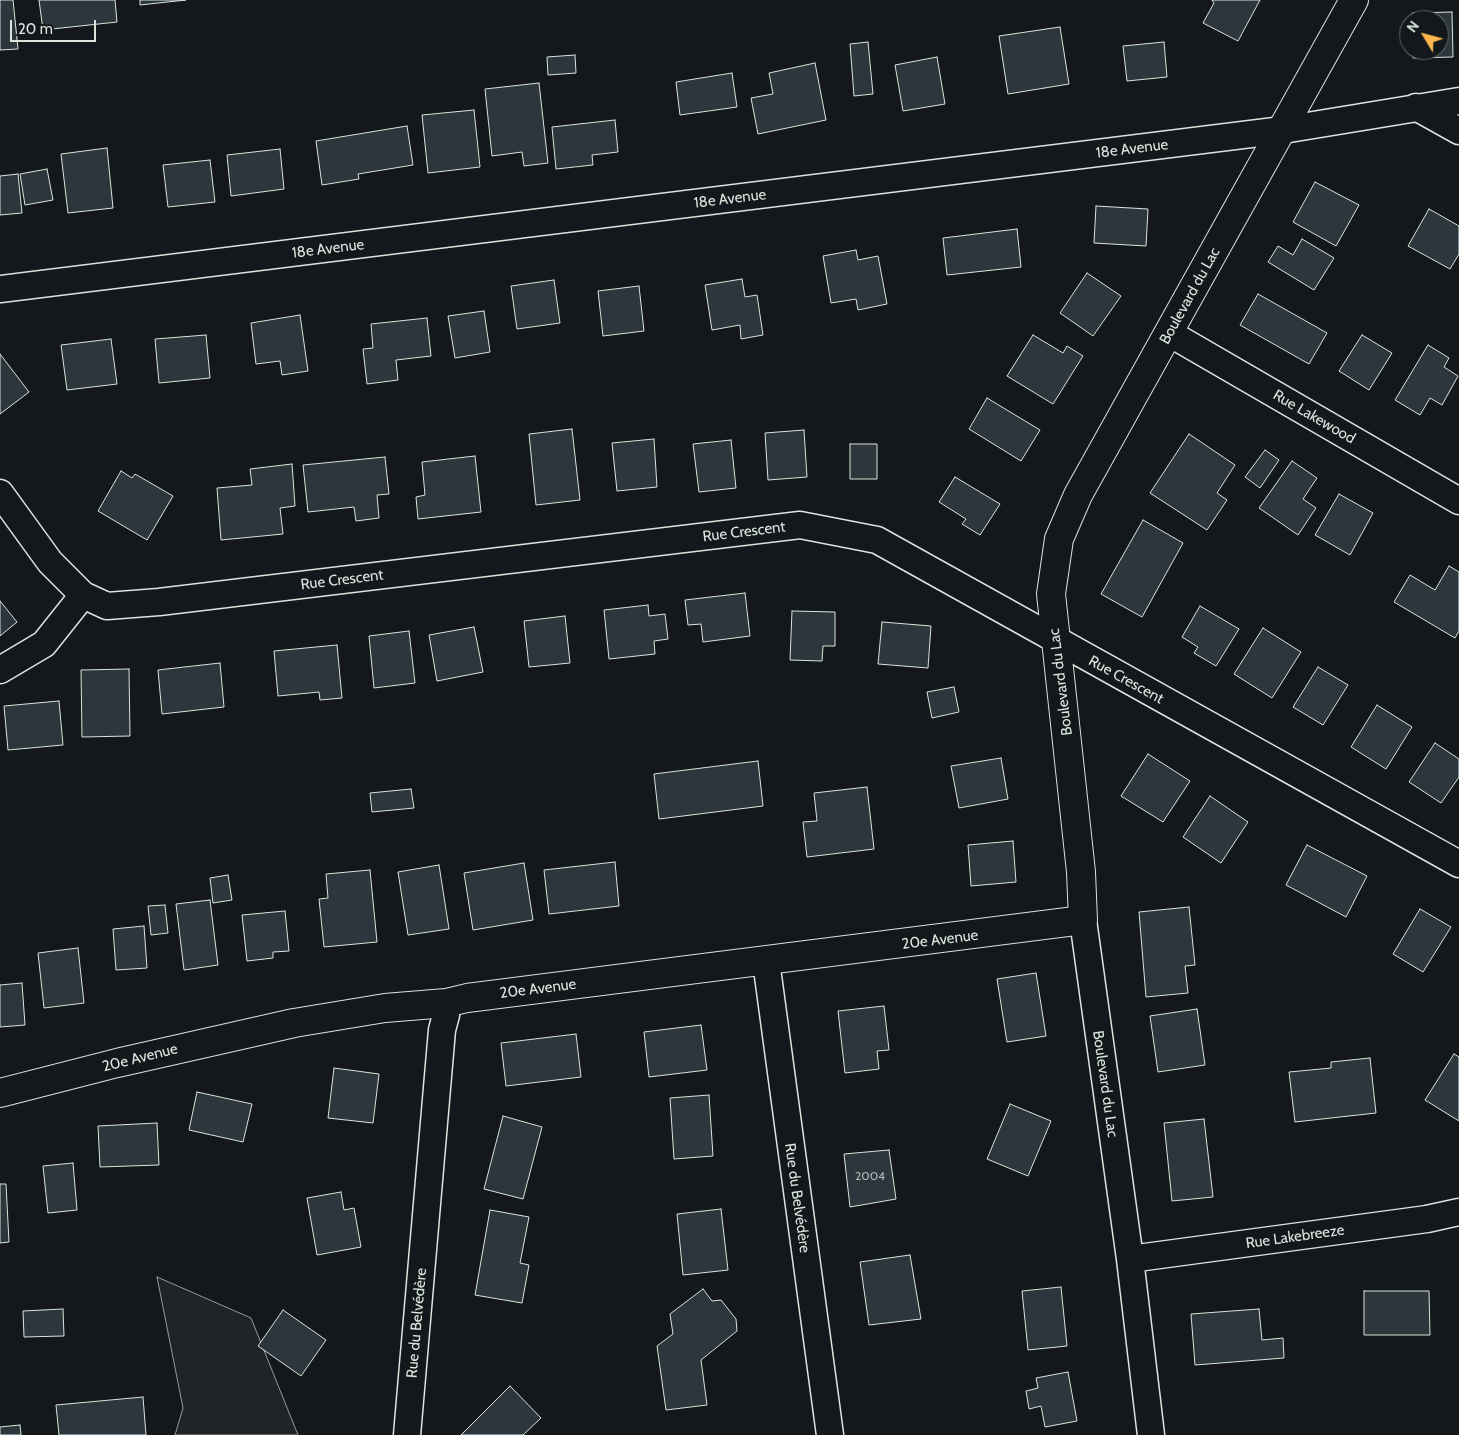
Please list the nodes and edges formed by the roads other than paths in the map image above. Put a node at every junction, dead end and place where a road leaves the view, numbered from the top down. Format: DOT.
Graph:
graph roads {
  1 [pos="1354,0"];
  2 [pos="1459,101"];
  3 [pos="1416,107"];
  4 [pos="1283,130"];
  5 [pos="1459,131"];
  6 [pos="0,289"];
  7 [pos="1169,333"];
  8 [pos="0,493"];
  9 [pos="1459,501"];
  10 [pos="83,595"];
  11 [pos="1056,642"];
  12 [pos="0,670"];
  13 [pos="1459,864"];
  14 [pos="1083,920"];
  15 [pos="766,961"];
  16 [pos="446,1003"];
  17 [pos="0,1092"];
  18 [pos="1459,1212"];
  19 [pos="1130,1259"];
  20 [pos="408,1435"];
  21 [pos="830,1435"];
  22 [pos="1150,1435"];
  1 -- 4 [label="street, Boulevard du Lac"];
  2 -- 3 [label="street, 18e Avenue"];
  3 -- 4 [label="street, 18e Avenue"];
  3 -- 5 [label="street"];
  4 -- 6 [label="street, 18e Avenue"];
  4 -- 7 [label="street, Boulevard du Lac"];
  7 -- 9 [label="street, Rue Lakewood"];
  7 -- 11 [label="street, Boulevard du Lac"];
  8 -- 10 [label="street, Rue Crescent"];
  10 -- 11 [label="street, Rue Crescent"];
  10 -- 12 [label="street"];
  11 -- 13 [label="street, Rue Crescent"];
  11 -- 14 [label="street, Boulevard du Lac"];
  14 -- 15 [label="street, 20e Avenue"];
  14 -- 19 [label="street, Boulevard du Lac"];
  15 -- 16 [label="street, 20e Avenue"];
  15 -- 21 [label="street, Rue du Belvédère"];
  16 -- 17 [label="street, 20e Avenue"];
  16 -- 20 [label="street, Rue du Belvédère"];
  18 -- 19 [label="street, Rue Lakebreeze"];
  19 -- 22 [label="street, Boulevard du Lac"];
}
